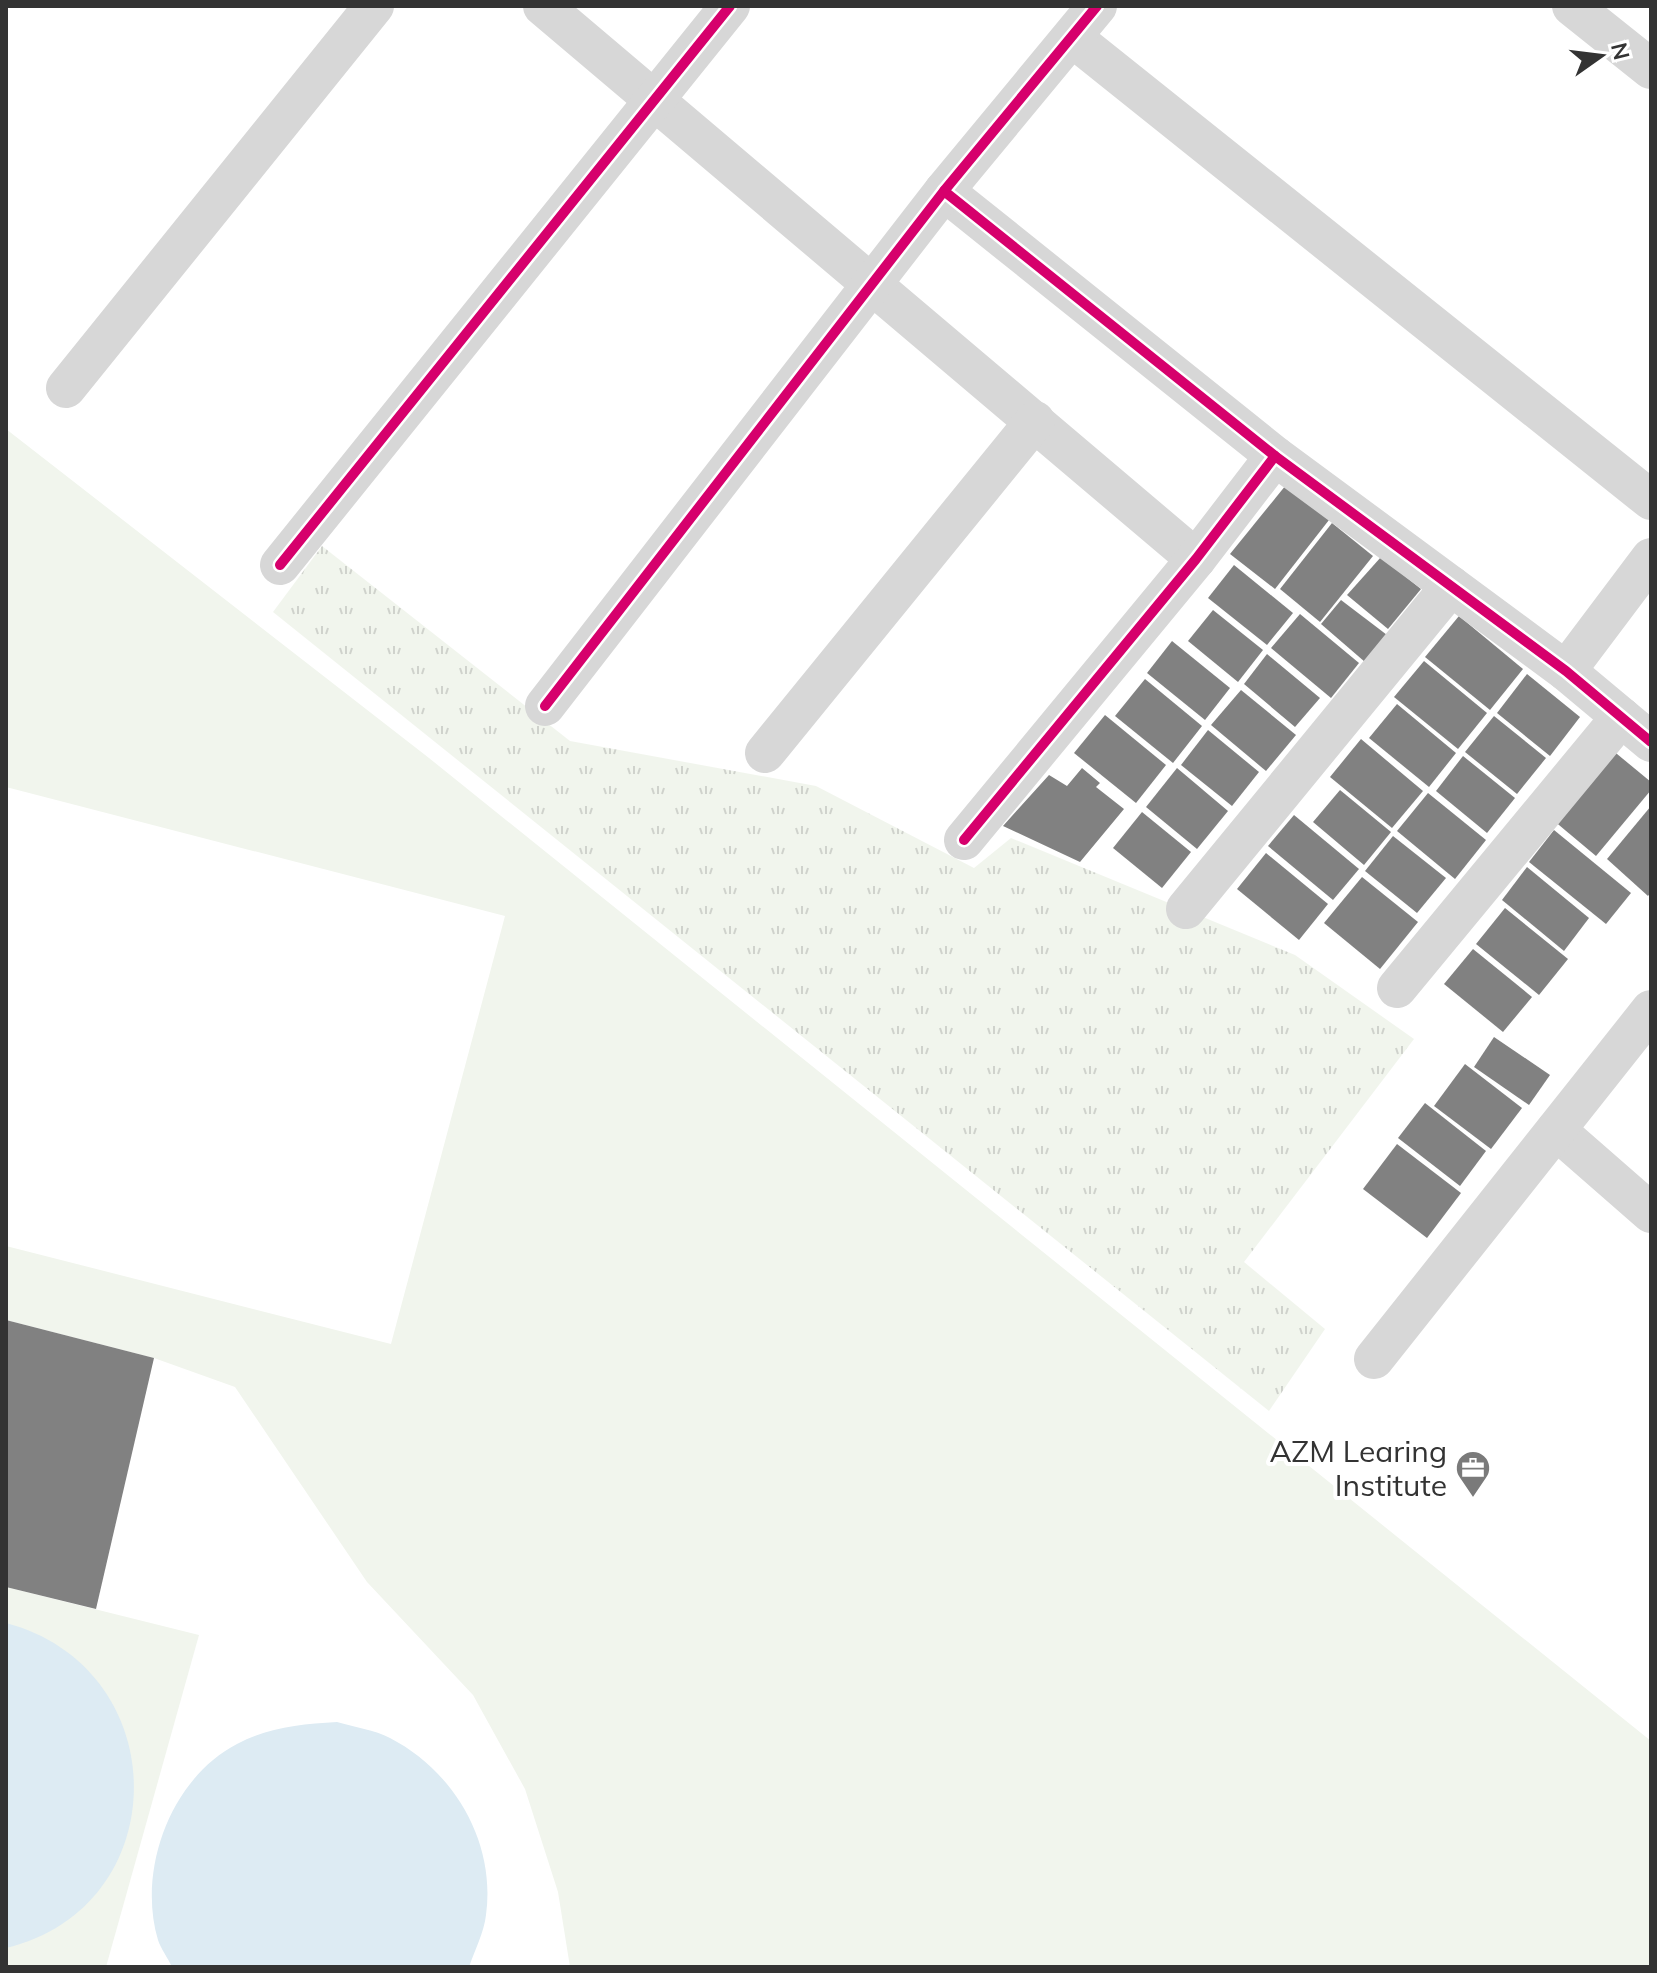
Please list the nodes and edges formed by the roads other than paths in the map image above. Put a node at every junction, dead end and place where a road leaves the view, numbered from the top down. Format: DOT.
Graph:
graph roads {
  1 [pos="543,6"];
  2 [pos="730,6"];
  3 [pos="1097,6"];
  4 [pos="1572,6"];
  5 [pos="358,12"];
  6 [pos="1073,38"];
  7 [pos="1651,69"];
  8 [pos="655,100"];
  9 [pos="944,191"];
  10 [pos="872,284"];
  11 [pos="66,388"];
  12 [pos="1035,421"];
  13 [pos="1275,456"];
  14 [pos="1651,500"];
  15 [pos="1651,558"];
  16 [pos="1196,559"];
  17 [pos="280,565"];
  18 [pos="1451,586"];
  19 [pos="1566,671"];
  20 [pos="545,706"];
  21 [pos="1621,717"];
  22 [pos="1651,742"];
  23 [pos="765,753"];
  24 [pos="964,840"];
  25 [pos="1186,909"];
  26 [pos="1397,988"];
  27 [pos="1651,1010"];
  28 [pos="1556,1130"];
  29 [pos="1651,1213"];
  30 [pos="1374,1359"];
  1 -- 8 [label="street"];
  2 -- 8 [label="street"];
  3 -- 6 [label="street"];
  4 -- 7 [label="street"];
  5 -- 11 [label="street"];
  6 -- 9 [label="street"];
  6 -- 14 [label="street"];
  8 -- 10 [label="street"];
  8 -- 17 [label="street"];
  9 -- 10 [label="street"];
  9 -- 13 [label="street"];
  10 -- 12 [label="street"];
  10 -- 20 [label="street"];
  12 -- 16 [label="street"];
  12 -- 23 [label="street"];
  13 -- 16 [label="street"];
  13 -- 18 [label="street"];
  15 -- 19 [label="street"];
  16 -- 24 [label="street"];
  18 -- 19 [label="street"];
  18 -- 25 [label="street"];
  19 -- 21 [label="street"];
  21 -- 22 [label="street"];
  21 -- 26 [label="street"];
  27 -- 28 [label="street"];
  28 -- 29 [label="street"];
  28 -- 30 [label="street"];
}
